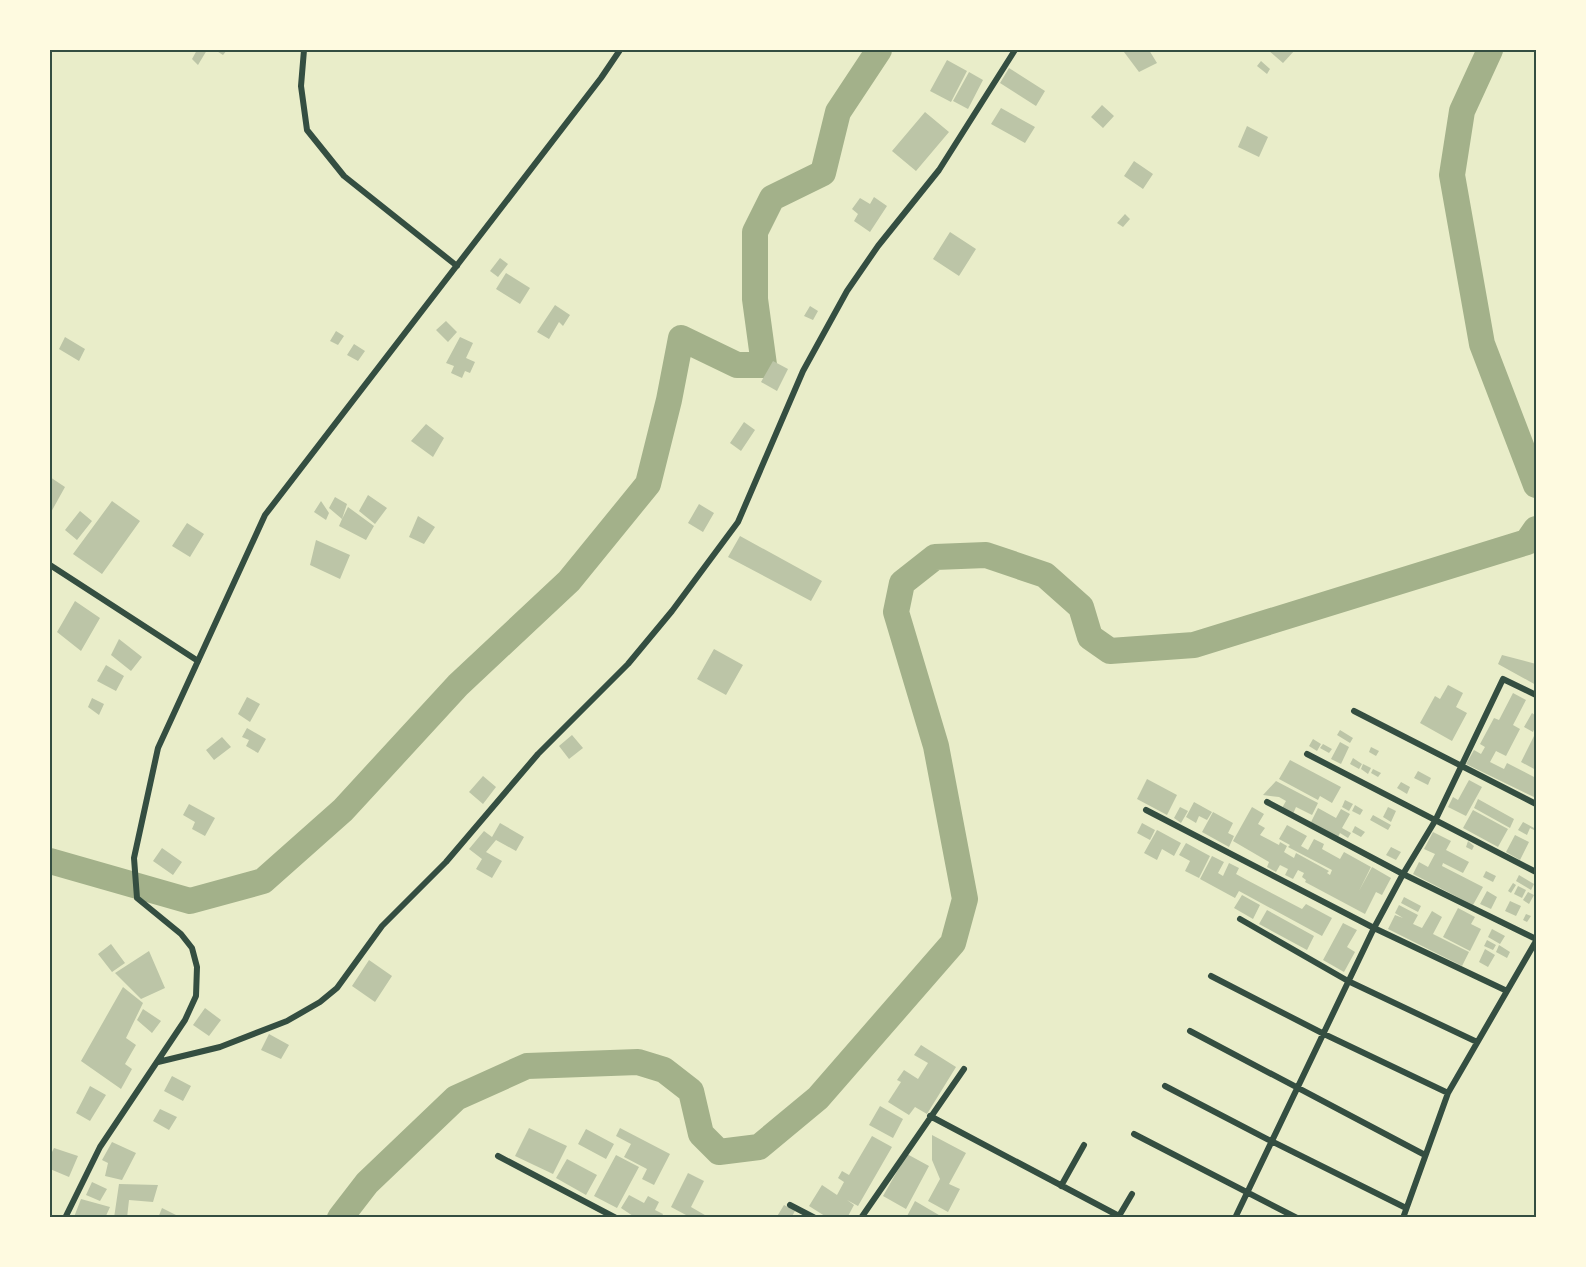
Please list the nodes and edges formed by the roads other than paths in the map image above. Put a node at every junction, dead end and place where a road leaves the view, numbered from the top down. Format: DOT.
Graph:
graph roads {
  1 [pos="304,50"];
  2 [pos="620,50"];
  3 [pos="1015,50"];
  4 [pos="457,266"];
  5 [pos="50,565"];
  6 [pos="198,661"];
  7 [pos="1536,695"];
  8 [pos="1354,711"];
  9 [pos="1307,754"];
  10 [pos="1461,767"];
  11 [pos="1267,802"];
  12 [pos="1536,804"];
  13 [pos="1146,810"];
  14 [pos="1435,821"];
  15 [pos="1536,872"];
  16 [pos="1403,874"];
  17 [pos="1240,919"];
  18 [pos="1374,928"];
  19 [pos="1536,943"];
  20 [pos="1211,976"];
  21 [pos="1348,981"];
  22 [pos="1507,991"];
  23 [pos="1190,1031"];
  24 [pos="1324,1034"];
  25 [pos="1477,1042"];
  26 [pos="157,1062"];
  27 [pos="964,1069"];
  28 [pos="1165,1086"];
  29 [pos="1299,1087"];
  30 [pos="1448,1093"];
  31 [pos="930,1116"];
  32 [pos="1134,1134"];
  33 [pos="1271,1141"];
  34 [pos="1084,1145"];
  35 [pos="1425,1155"];
  36 [pos="498,1156"];
  37 [pos="1061,1186"];
  38 [pos="1247,1192"];
  39 [pos="1132,1194"];
  40 [pos="790,1204"];
  41 [pos="1406,1208"];
  42 [pos="1119,1216"];
  43 [pos="65,1218"];
  44 [pos="616,1218"];
  45 [pos="815,1218"];
  46 [pos="861,1218"];
  47 [pos="1235,1218"];
  48 [pos="1297,1218"];
  49 [pos="1403,1218"];
  1 -- 4 [label="street"];
  2 -- 4 [label="street"];
  3 -- 26 [label="street"];
  4 -- 6 [label="street"];
  5 -- 6 [label="street"];
  6 -- 26 [label="street"];
  7 -- 10 [label="street"];
  8 -- 10 [label="street"];
  9 -- 14 [label="street"];
  10 -- 12 [label="street"];
  10 -- 14 [label="street"];
  11 -- 16 [label="street"];
  13 -- 18 [label="street"];
  14 -- 15 [label="street"];
  14 -- 16 [label="street"];
  16 -- 18 [label="street"];
  16 -- 19 [label="street"];
  17 -- 21 [label="street"];
  18 -- 21 [label="street"];
  18 -- 22 [label="street"];
  19 -- 22 [label="street"];
  20 -- 24 [label="street"];
  21 -- 24 [label="street"];
  21 -- 25 [label="street"];
  22 -- 25 [label="street"];
  23 -- 29 [label="street"];
  24 -- 29 [label="street"];
  24 -- 30 [label="street"];
  25 -- 30 [label="street"];
  26 -- 43 [label="street"];
  27 -- 31 [label="street"];
  28 -- 33 [label="street"];
  29 -- 33 [label="street"];
  29 -- 35 [label="street"];
  30 -- 35 [label="street"];
  31 -- 37 [label="street"];
  31 -- 46 [label="street"];
  32 -- 38 [label="street"];
  33 -- 38 [label="street"];
  33 -- 41 [label="street"];
  34 -- 37 [label="street"];
  35 -- 41 [label="street"];
  36 -- 44 [label="street"];
  37 -- 42 [label="street"];
  38 -- 47 [label="street"];
  38 -- 48 [label="street"];
  39 -- 42 [label="street"];
  40 -- 45 [label="street"];
  41 -- 49 [label="street"];
}
